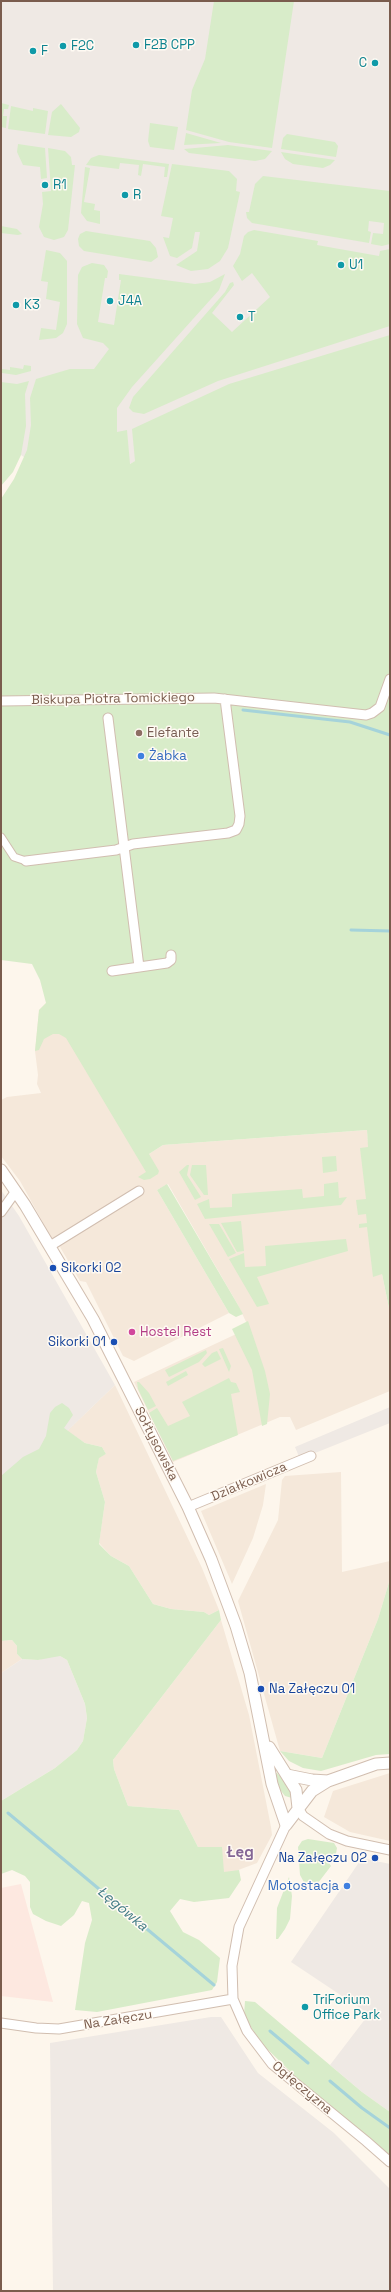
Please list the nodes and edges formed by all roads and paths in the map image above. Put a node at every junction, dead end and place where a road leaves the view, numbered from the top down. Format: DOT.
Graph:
graph roads {
  1 [pos="390,679"];
  2 [pos="225,699"];
  3 [pos="1,701"];
  4 [pos="108,718"];
  5 [pos="1,836"];
  6 [pos="124,847"];
  7 [pos="26,861"];
  8 [pos="171,955"];
  9 [pos="139,967"];
  10 [pos="112,971"];
  11 [pos="1,1170"];
  12 [pos="16,1191"];
  13 [pos="139,1191"];
  14 [pos="1,1212"];
  15 [pos="50,1246"];
  16 [pos="311,1456"];
  17 [pos="188,1507"];
  18 [pos="265,1738"];
  19 [pos="390,1762"];
  20 [pos="287,1775"];
  21 [pos="328,1781"];
  22 [pos="298,1808"];
  23 [pos="286,1825"];
  24 [pos="390,1850"];
  25 [pos="234,1999"];
  26 [pos="1,2023"];
  27 [pos="390,2162"];
  1 -- 2 [label="street, Biskupa Piotra Tomickiego"];
  2 -- 3 [label="street, Biskupa Piotra Tomickiego"];
  2 -- 6 [label="street"];
  4 -- 6 [label="street, Biskupa Piotra Tomickiego"];
  5 -- 7 [label="street"];
  6 -- 7 [label="street"];
  6 -- 9 [label="street, Biskupa Piotra Tomickiego"];
  8 -- 9 [label="street"];
  9 -- 10 [label="street"];
  11 -- 12 [label="street, Sołtysowska"];
  12 -- 14 [label="street"];
  12 -- 15 [label="street, Sołtysowska"];
  13 -- 15 [label="street"];
  15 -- 17 [label="street, Sołtysowska"];
  16 -- 17 [label="street, Działkowicza"];
  17 -- 18 [label="street, Sołtysowska"];
  18 -- 20 [label="street, Sołtysowska"];
  18 -- 23 [label="street, Sołtysowska"];
  19 -- 21 [label="street"];
  20 -- 21 [label="street"];
  20 -- 22 [label="street, Sołtysowska"];
  21 -- 22 [label="street"];
  22 -- 23 [label="street"];
  22 -- 24 [label="street"];
  23 -- 25 [label="street, Ogłęczyzna"];
  25 -- 26 [label="street, Na Załęczu"];
  25 -- 27 [label="street, Ogłęczyzna"];
}
